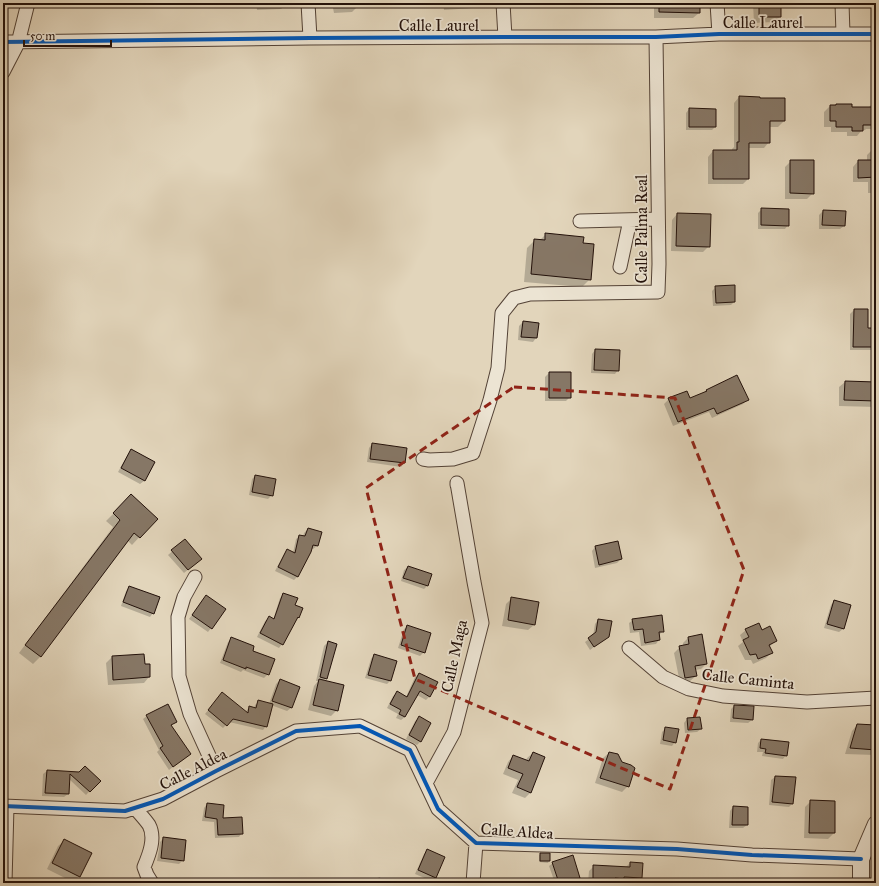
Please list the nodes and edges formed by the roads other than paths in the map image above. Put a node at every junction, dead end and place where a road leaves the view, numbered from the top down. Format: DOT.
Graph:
graph roads {
  1 [pos="28,3"];
  2 [pos="308,3"];
  3 [pos="503,3"];
  4 [pos="717,3"];
  5 [pos="842,3"];
  6 [pos="719,34"];
  7 [pos="843,34"];
  8 [pos="876,34"];
  9 [pos="505,37"];
  10 [pos="656,37"];
  11 [pos="310,38"];
  12 [pos="3,42"];
  13 [pos="18,43"];
  14 [pos="3,72"];
  15 [pos="658,219"];
  16 [pos="630,220"];
  17 [pos="580,221"];
  18 [pos="620,267"];
  19 [pos="423,459"];
  20 [pos="457,485"];
  21 [pos="195,577"];
  22 [pos="629,648"];
  23 [pos="876,698"];
  24 [pos="216,771"];
  25 [pos="426,784"];
  26 [pos="5,806"];
  27 [pos="135,808"];
  28 [pos="876,824"];
  29 [pos="476,843"];
  30 [pos="861,858"];
  31 [pos="5,883"];
  32 [pos="152,883"];
  33 [pos="473,883"];
  34 [pos="860,883"];
  1 -- 13 [label="street"];
  2 -- 11 [label="street"];
  3 -- 9 [label="street"];
  4 -- 6 [label="street"];
  5 -- 7 [label="street"];
  6 -- 7 [label="street, Calle Laurel"];
  6 -- 10 [label="street, Calle Laurel"];
  7 -- 8 [label="street, Calle Laurel"];
  9 -- 10 [label="street, Calle Laurel"];
  9 -- 11 [label="street, Calle Laurel"];
  10 -- 15 [label="street, Calle Palma Real"];
  11 -- 13 [label="street, Calle Laurel"];
  12 -- 13 [label="street, Calle Laurel"];
  13 -- 14 [label="street"];
  15 -- 16 [label="street"];
  15 -- 19 [label="street, Calle Palma Real"];
  16 -- 17 [label="street"];
  16 -- 18 [label="street"];
  20 -- 25 [label="street, Calle Maga"];
  21 -- 24 [label="street"];
  22 -- 23 [label="street, Calle Caminta"];
  24 -- 25 [label="street, Calle Aldea"];
  24 -- 27 [label="street, Calle Aldea"];
  25 -- 29 [label="street, Calle Aldea"];
  26 -- 27 [label="street, Calle Aldea"];
  26 -- 31 [label="street"];
  27 -- 32 [label="street"];
  28 -- 30 [label="street"];
  29 -- 30 [label="street, Calle Aldea"];
  29 -- 33 [label="street"];
  30 -- 34 [label="street"];
}
